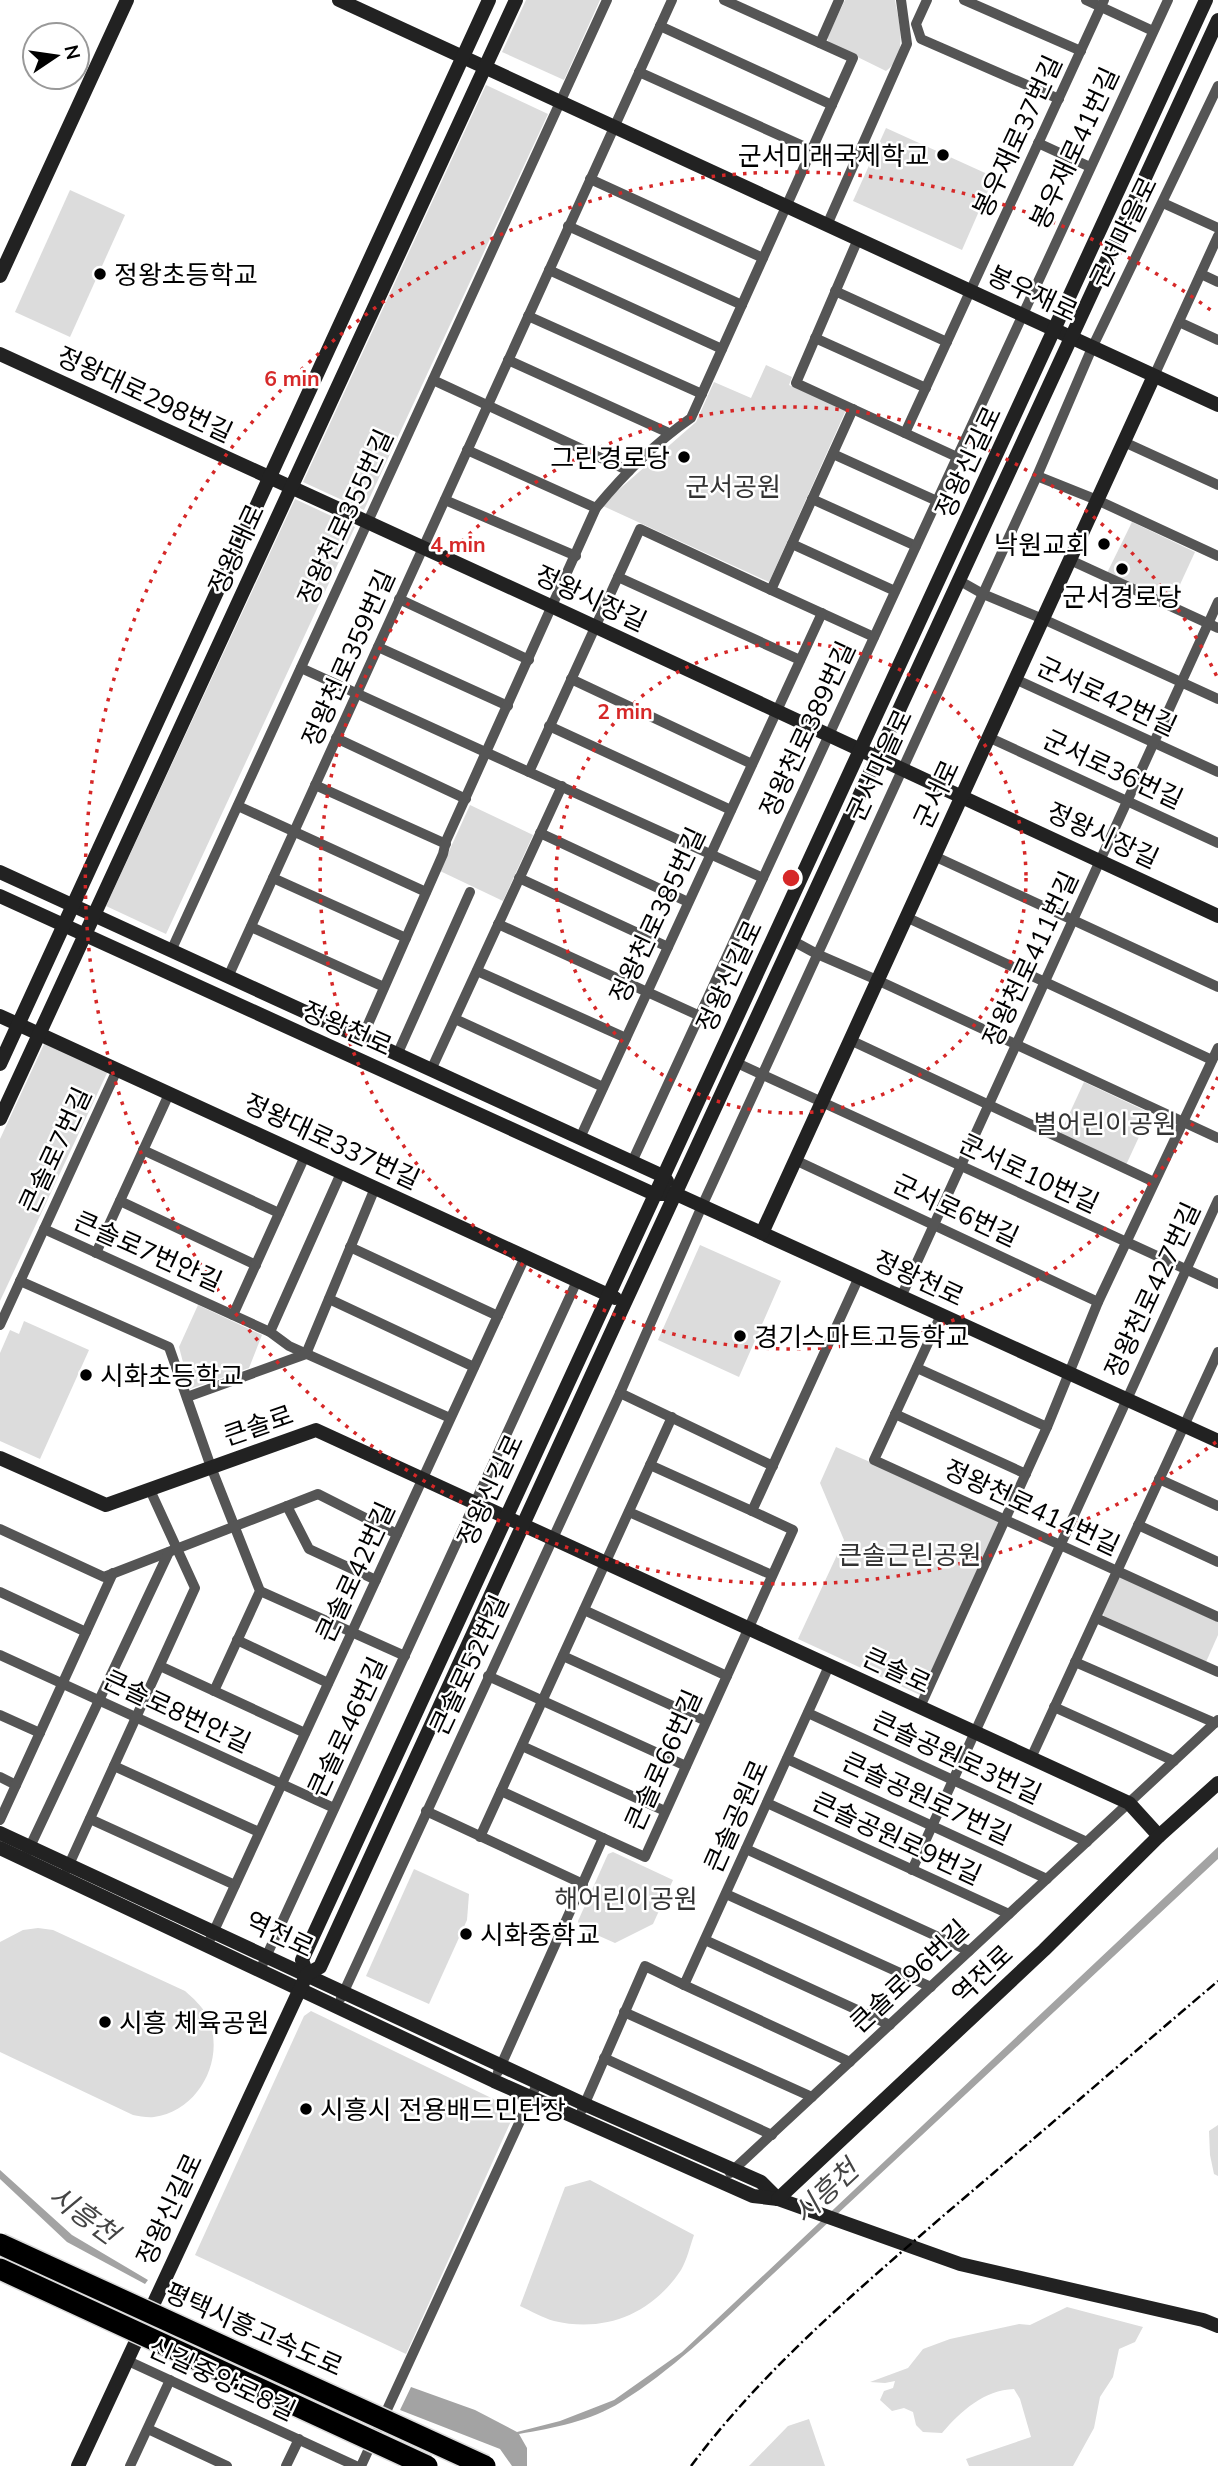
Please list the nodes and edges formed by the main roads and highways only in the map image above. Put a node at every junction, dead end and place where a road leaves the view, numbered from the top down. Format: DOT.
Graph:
graph roads {
  1 [pos="0,2244"];
  2 [pos="0,2269"];
  3 [pos="427,2466"];
  4 [pos="485,2466"];
  1 -- 4 [label="highway, 평택시흥고속도로, bridge"];
  2 -- 3 [label="highway, 평택시흥고속도로, bridge"];
}
